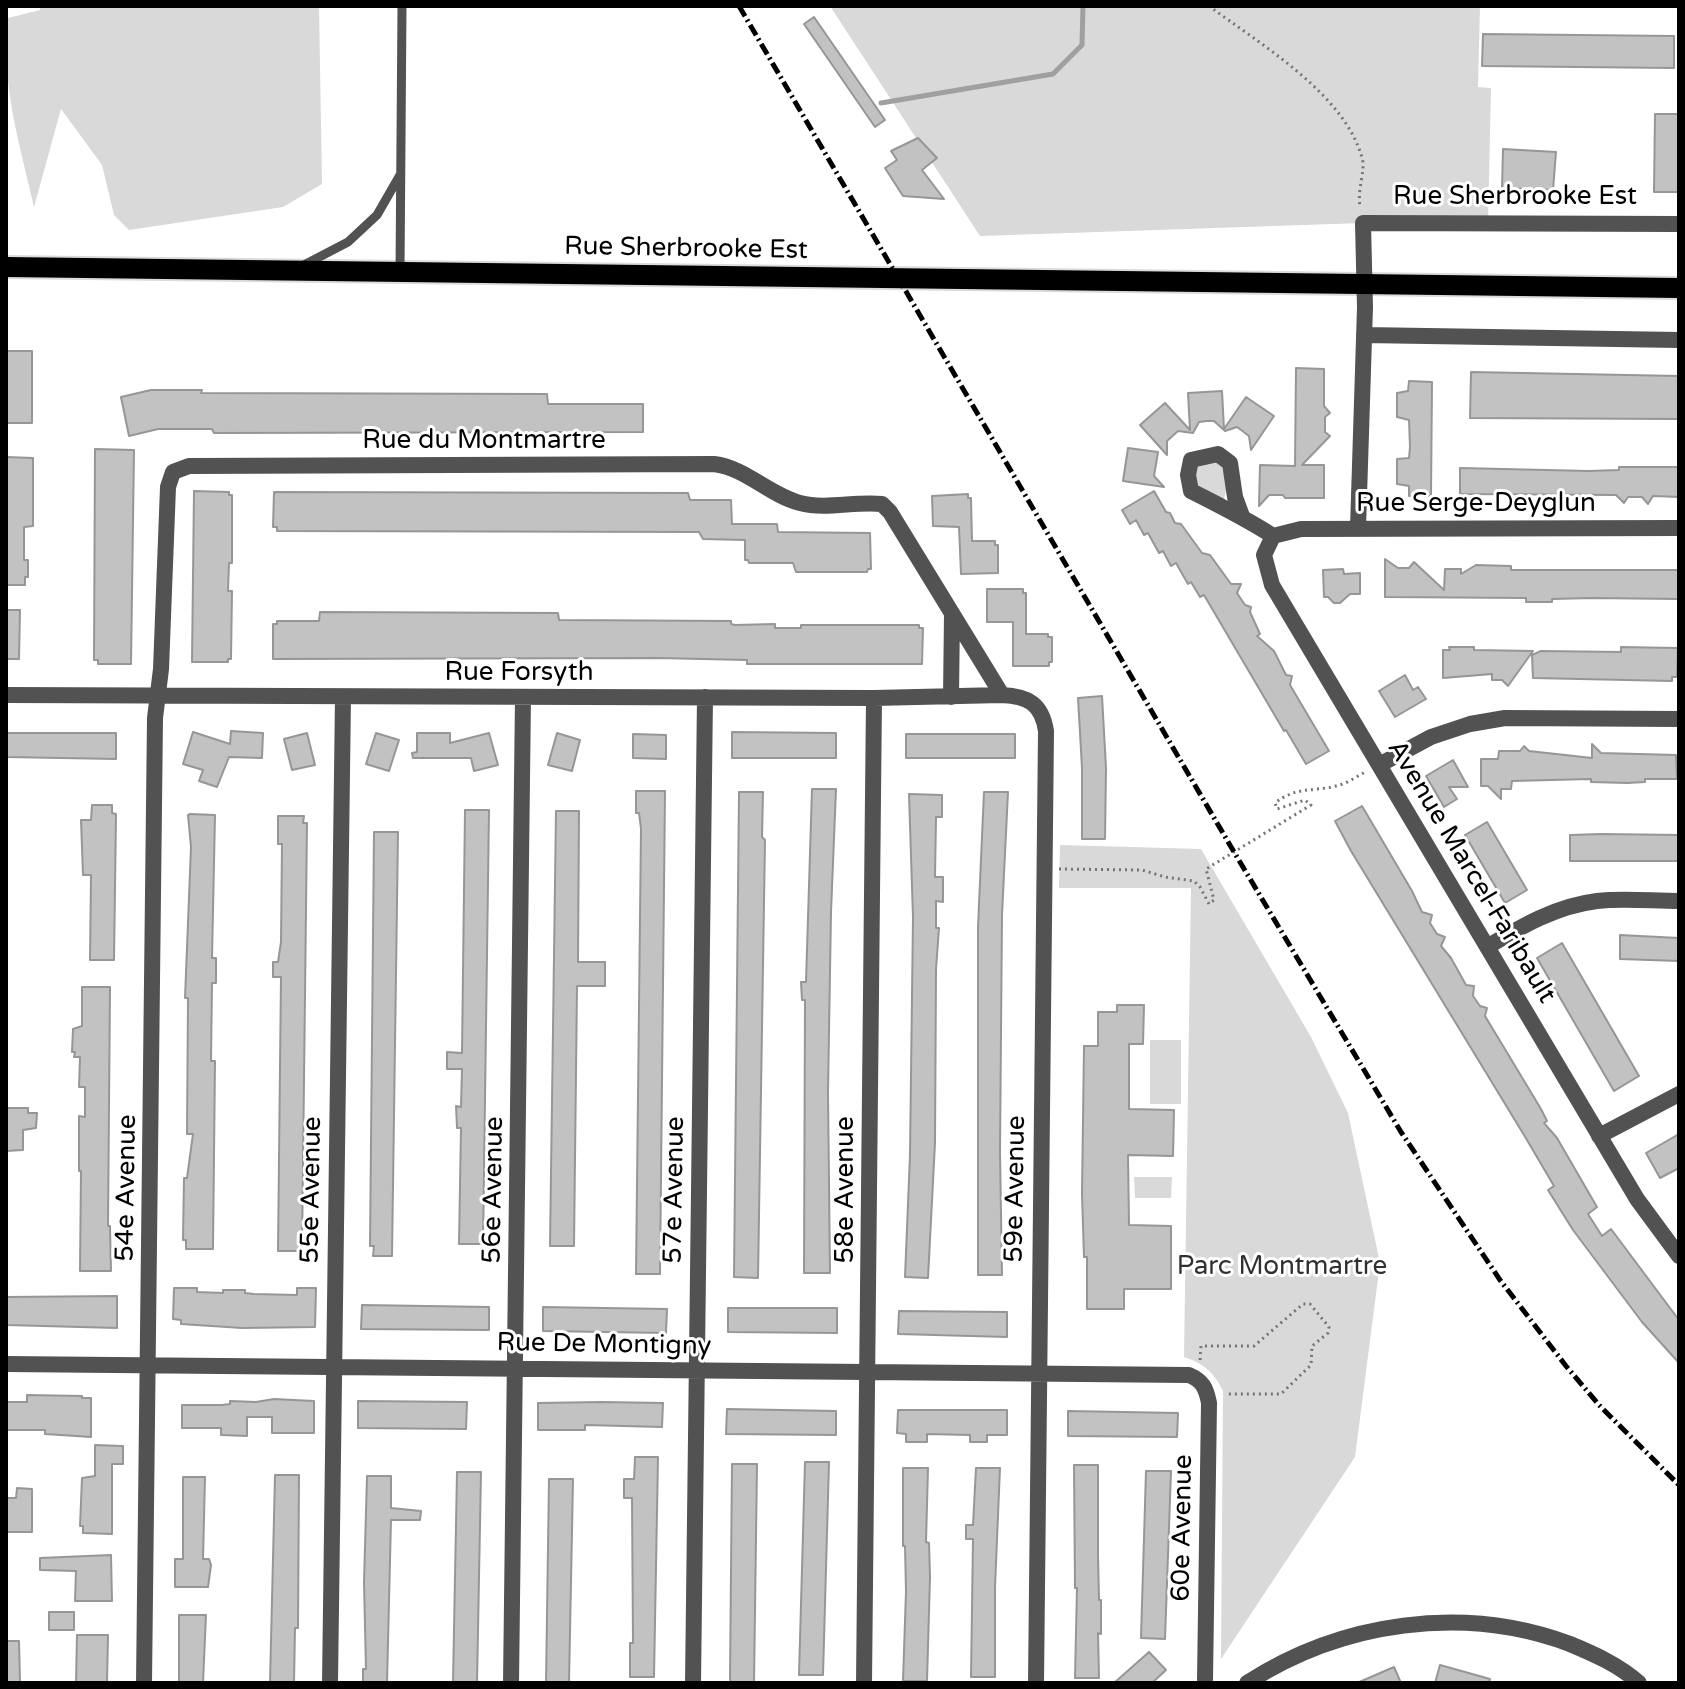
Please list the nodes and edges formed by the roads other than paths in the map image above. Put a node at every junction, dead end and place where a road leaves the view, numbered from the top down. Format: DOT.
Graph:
graph roads {
  1 [pos="402,6"];
  2 [pos="401,172"];
  3 [pos="1679,224"];
  4 [pos="6,267"];
  5 [pos="295,270"];
  6 [pos="400,272"];
  7 [pos="1365,284"];
  8 [pos="1679,288"];
  9 [pos="1364,335"];
  10 [pos="1679,340"];
  11 [pos="1242,516"];
  12 [pos="1358,528"];
  13 [pos="1679,528"];
  14 [pos="1273,536"];
  15 [pos="952,613"];
  16 [pos="6,695"];
  17 [pos="158,695"];
  18 [pos="1002,695"];
  19 [pos="343,697"];
  20 [pos="523,697"];
  21 [pos="705,697"];
  22 [pos="951,697"];
  23 [pos="874,698"];
  24 [pos="1031,700"];
  25 [pos="1679,719"];
  26 [pos="1379,765"];
  27 [pos="1679,901"];
  28 [pos="1487,947"];
  29 [pos="1679,1094"];
  30 [pos="1599,1136"];
  31 [pos="1679,1256"];
  32 [pos="6,1364"];
  33 [pos="149,1366"];
  34 [pos="334,1366"];
  35 [pos="516,1367"];
  36 [pos="697,1371"];
  37 [pos="869,1371"];
  38 [pos="1199,1372"];
  39 [pos="1038,1374"];
  40 [pos="1205,1682"];
  41 [pos="144,1683"];
  42 [pos="330,1683"];
  43 [pos="511,1683"];
  44 [pos="693,1683"];
  45 [pos="864,1683"];
  46 [pos="1036,1683"];
  47 [pos="1247,1683"];
  48 [pos="1639,1683"];
  1 -- 2 [label="lane"];
  2 -- 5 [label="lane"];
  2 -- 6 [label="lane"];
  3 -- 7 [label="street, Rue Sherbrooke Est"];
  4 -- 5 [label="main road, Rue Sherbrooke Est"];
  5 -- 6 [label="main road, Rue Sherbrooke Est"];
  6 -- 7 [label="main road, Rue Sherbrooke Est"];
  7 -- 8 [label="main road, Rue Sherbrooke Est"];
  7 -- 9 [label="street"];
  9 -- 10 [label="street"];
  9 -- 12 [label="street"];
  11 -- 14 [label="street"];
  12 -- 13 [label="street, Rue Serge-Deyglun"];
  12 -- 14 [label="street, Rue Serge-Deyglun"];
  14 -- 26 [label="street, Avenue Marcel-Faribault"];
  15 -- 17 [label="street, Rue du Montmartre"];
  15 -- 18 [label="street, Rue du Montmartre"];
  15 -- 22 [label="street"];
  16 -- 17 [label="street, Rue Forsyth"];
  17 -- 19 [label="street, Rue Forsyth"];
  17 -- 33 [label="street, 54e Avenue"];
  18 -- 22 [label="street, Rue Forsyth"];
  18 -- 24 [label="street, Rue Forsyth"];
  19 -- 20 [label="street, Rue Forsyth"];
  19 -- 34 [label="street, 55e Avenue"];
  20 -- 21 [label="street, Rue Forsyth"];
  20 -- 35 [label="street, 56e Avenue"];
  21 -- 23 [label="street, Rue Forsyth"];
  21 -- 36 [label="street, 57e Avenue"];
  22 -- 23 [label="street, Rue Forsyth"];
  23 -- 37 [label="street, 58e Avenue"];
  24 -- 39 [label="street, 59e Avenue"];
  25 -- 26 [label="street"];
  26 -- 28 [label="street, Avenue Marcel-Faribault"];
  27 -- 28 [label="street"];
  28 -- 30 [label="street, Avenue Marcel-Faribault"];
  29 -- 30 [label="street"];
  30 -- 31 [label="street, Avenue Marcel-Faribault"];
  32 -- 33 [label="street, Rue De Montigny"];
  33 -- 34 [label="street, Rue De Montigny"];
  33 -- 41 [label="street, 54e Avenue"];
  34 -- 35 [label="street, Rue De Montigny"];
  34 -- 42 [label="street, 55e Avenue"];
  35 -- 36 [label="street, Rue De Montigny"];
  35 -- 43 [label="street, 56e Avenue"];
  36 -- 37 [label="street, Rue De Montigny"];
  36 -- 44 [label="street, 57e Avenue"];
  37 -- 39 [label="street, Rue De Montigny"];
  37 -- 45 [label="street, 58e Avenue"];
  38 -- 39 [label="street, Rue De Montigny"];
  38 -- 40 [label="street, 60e Avenue"];
  39 -- 46 [label="street, 59e Avenue"];
  47 -- 48 [label="street"];
}
